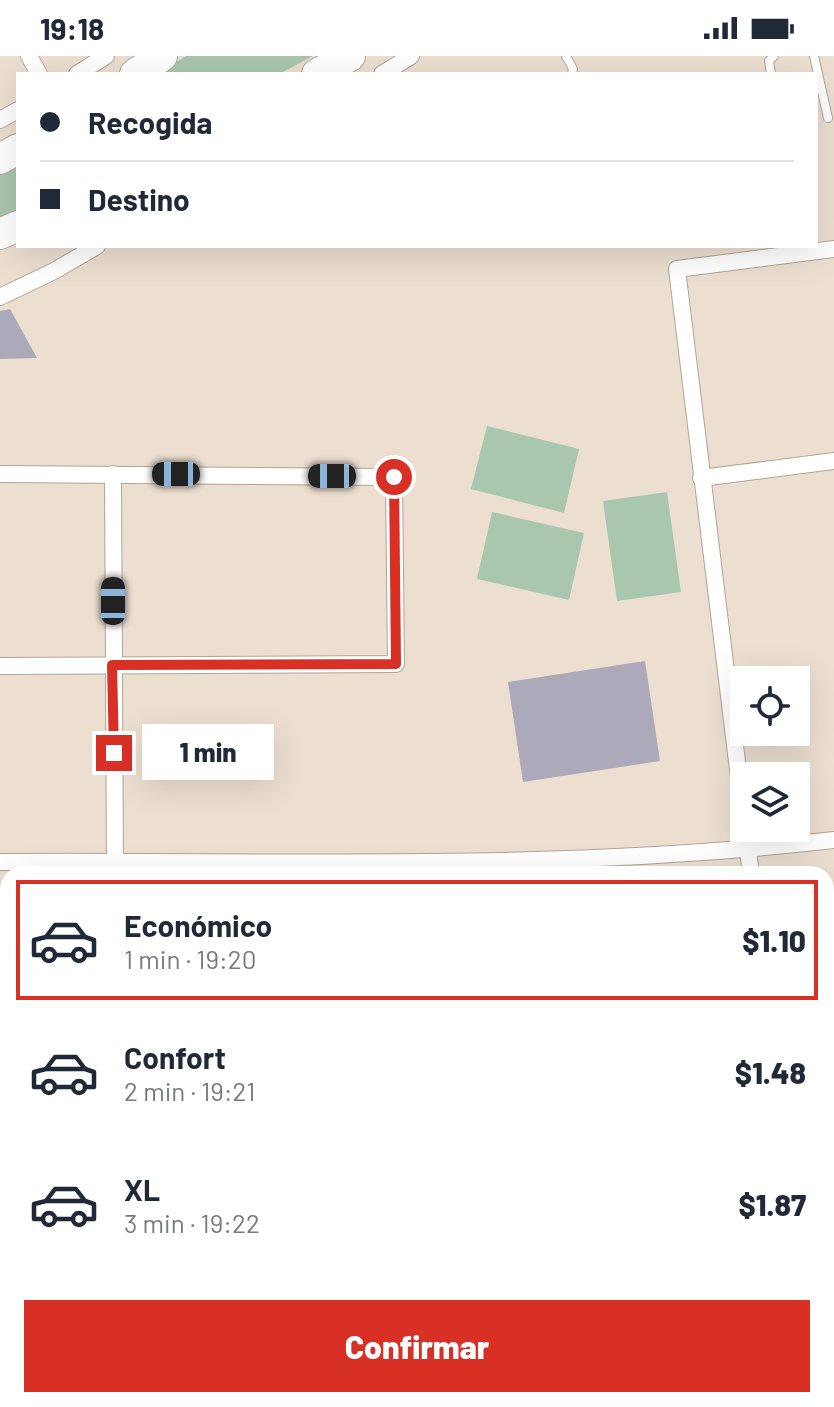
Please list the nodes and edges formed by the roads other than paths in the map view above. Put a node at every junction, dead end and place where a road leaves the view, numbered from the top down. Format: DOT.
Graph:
graph roads {
  1 [pos="106,56"];
  2 [pos="350,56"];
  3 [pos="411,56"];
  4 [pos="80,72"];
  5 [pos="321,72"];
  6 [pos="385,72"];
  7 [pos="818,74"];
  8 [pos="828,118"];
  9 [pos="94,248"];
  10 [pos="834,249"];
  11 [pos="0,297"];
  12 [pos="834,461"];
  13 [pos="0,474"];
  14 [pos="113,474"];
  15 [pos="701,478"];
  16 [pos="112,665"];
  17 [pos="0,666"];
  18 [pos="737,762"];
  19 [pos="834,840"];
  20 [pos="747,842"];
  21 [pos="748,850"];
  22 [pos="0,862"];
  23 [pos="77,866"];
  24 [pos="115,866"];
  25 [pos="475,866"];
  26 [pos="750,866"];
  1 -- 4 [label="street"];
  2 -- 5 [label="highway"];
  3 -- 6 [label="street"];
  7 -- 8 [label="lane"];
  9 -- 11 [label="street"];
  10 -- 15 [label="street"];
  12 -- 15 [label="street"];
  13 -- 14 [label="street"];
  14 -- 16 [label="street"];
  14 -- 16 [label="street"];
  15 -- 18 [label="street"];
  16 -- 17 [label="street"];
  16 -- 24 [label="street"];
  19 -- 21 [label="street"];
  20 -- 21 [label="street"];
  21 -- 25 [label="street"];
  21 -- 26 [label="street"];
  22 -- 23 [label="street"];
}
